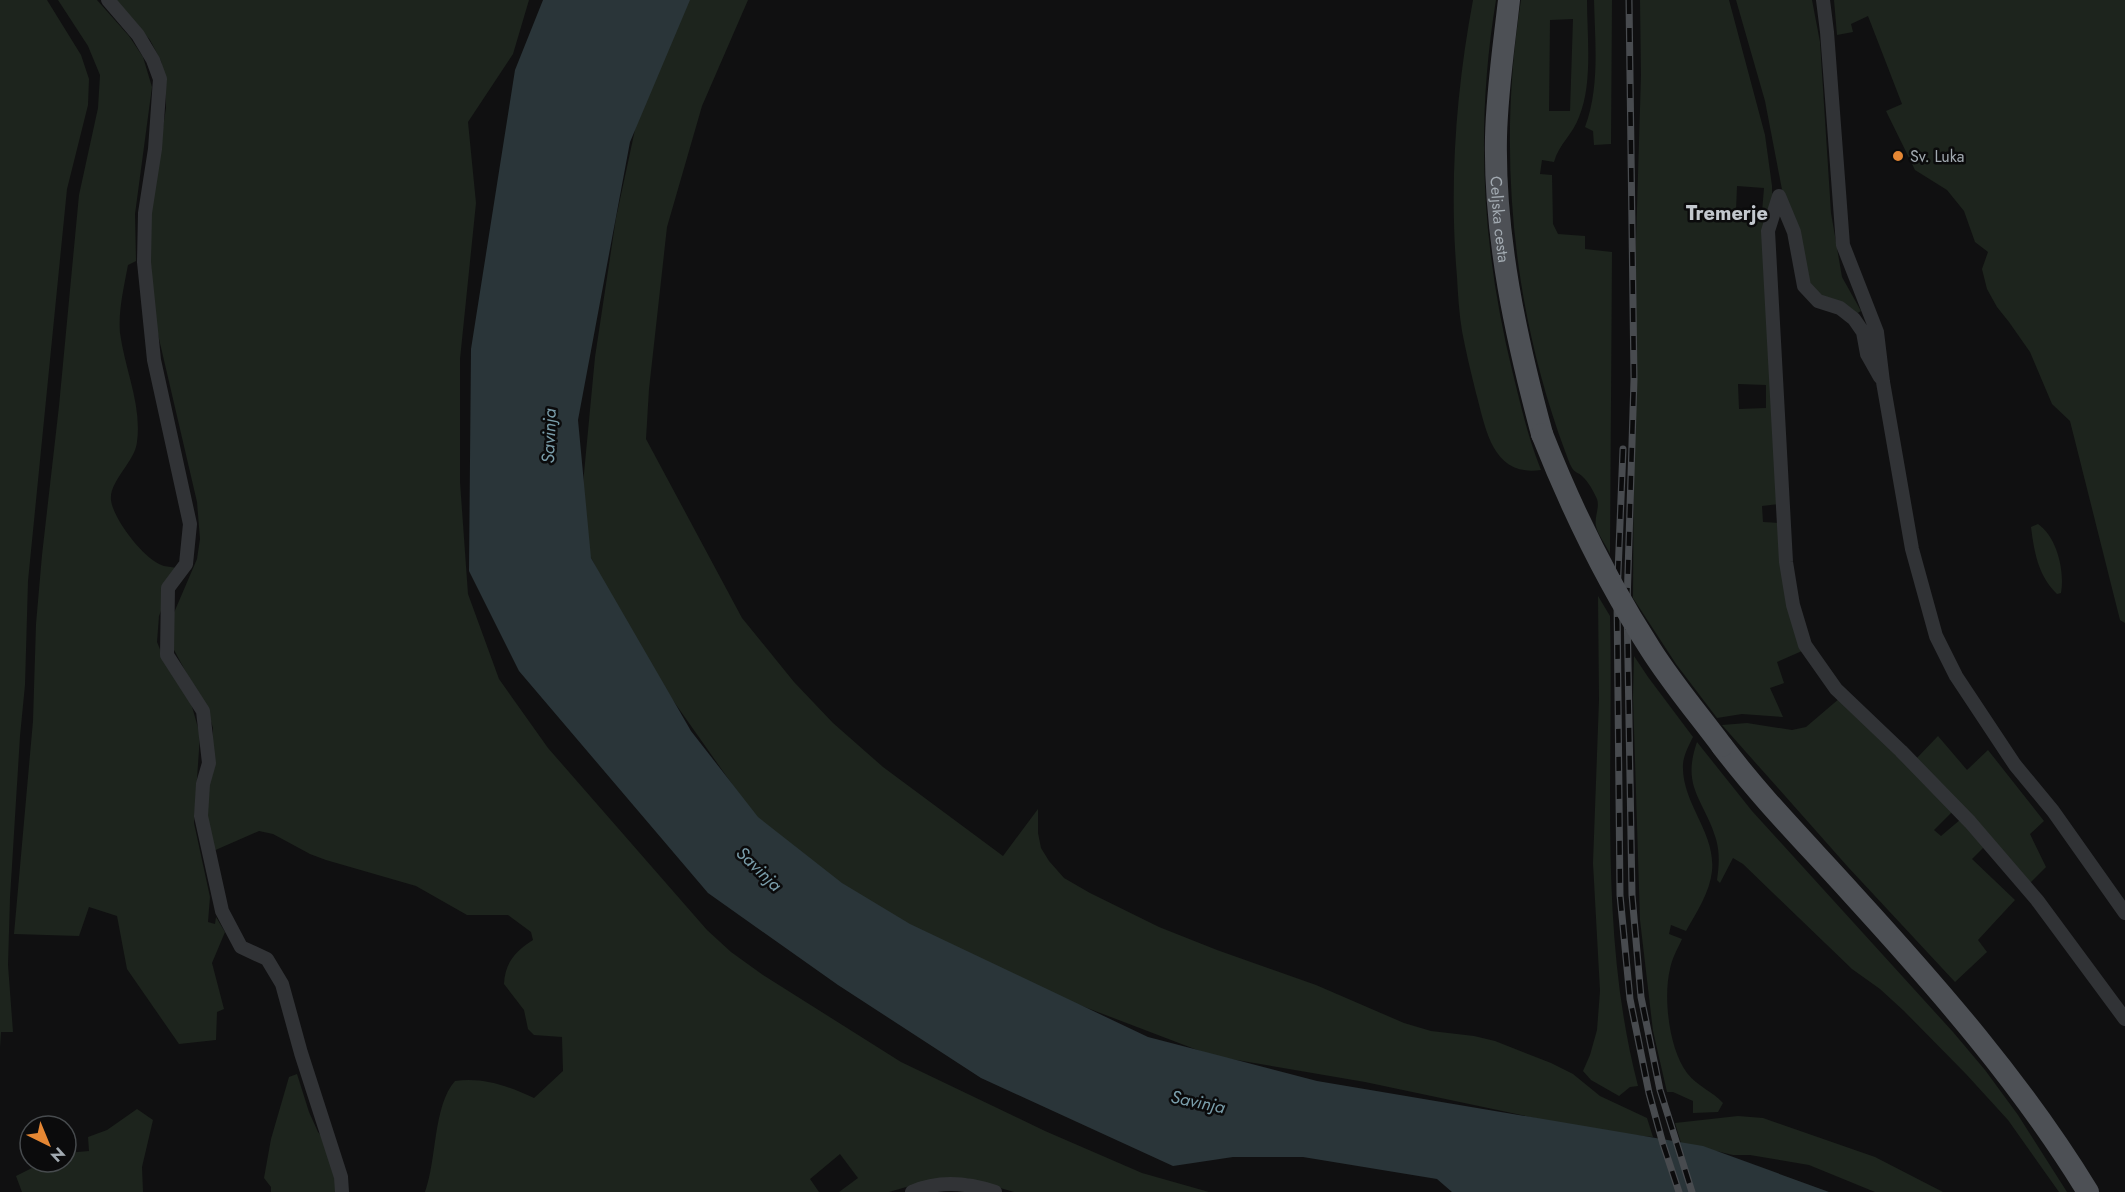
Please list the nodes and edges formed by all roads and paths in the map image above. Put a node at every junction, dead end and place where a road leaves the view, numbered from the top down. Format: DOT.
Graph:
graph roads {
  1 [pos="108,0"];
  2 [pos="1509,0"];
  3 [pos="1823,0"];
  4 [pos="1883,382"];
  5 [pos="2125,913"];
  6 [pos="2125,1019"];
  7 [pos="342,1192"];
  8 [pos="912,1192"];
  9 [pos="995,1192"];
  10 [pos="2088,1192"];
  1 -- 7 [label="street"];
  2 -- 10 [label="main road, Celjska cesta, bridge"];
  3 -- 4 [label="street"];
  4 -- 5 [label="street"];
  4 -- 6 [label="street"];
  8 -- 9 [label="street"];
}
